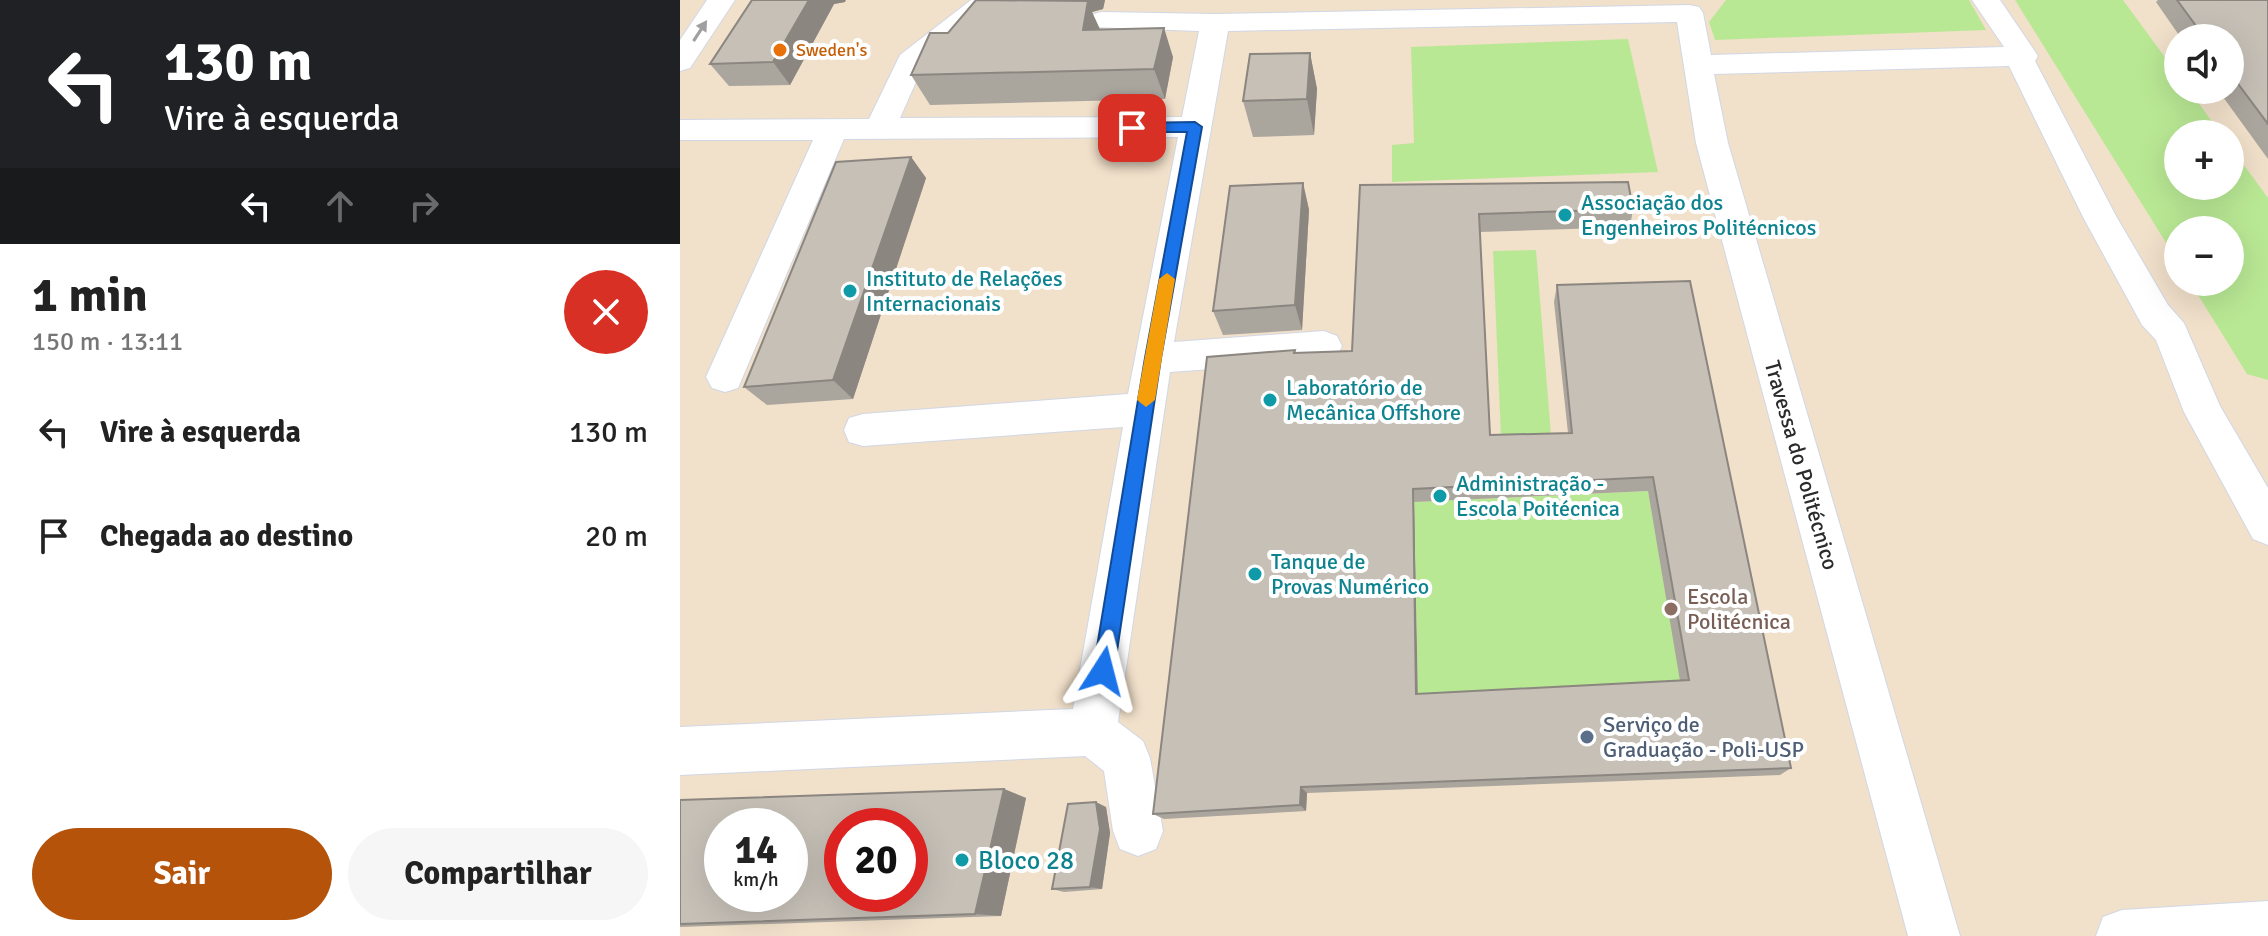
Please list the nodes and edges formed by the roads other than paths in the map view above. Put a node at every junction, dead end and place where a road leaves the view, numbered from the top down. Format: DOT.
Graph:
graph roads {
  1 [pos="721,0"];
  2 [pos="988,0"];
  3 [pos="1986,0"];
  4 [pos="1998,0"];
  5 [pos="1698,6"];
  6 [pos="1619,8"];
  7 [pos="1101,21"];
  8 [pos="1215,23"];
  9 [pos="2024,56"];
  10 [pos="680,62"];
  11 [pos="1699,65"];
  12 [pos="1195,127"];
  13 [pos="680,130"];
  14 [pos="832,131"];
  15 [pos="879,131"];
  16 [pos="2171,333"];
  17 [pos="1324,346"];
  18 [pos="1153,358"];
  19 [pos="725,377"];
  20 [pos="1144,409"];
  21 [pos="863,430"];
  22 [pos="2266,488"];
  23 [pos="2268,526"];
  24 [pos="1093,732"];
  25 [pos="680,751"];
  26 [pos="1138,831"];
  27 [pos="2268,927"];
  28 [pos="1934,936"];
  29 [pos="2122,936"];
  10 -- 1 [label="lane, one-way"];
  2 -- 15 [label="lane"];
  3 -- 9 [label="lane"];
  4 -- 9 [label="lane"];
  5 -- 6 [label="lane"];
  5 -- 11 [label="lane, Travessa do Politécnico"];
  6 -- 8 [label="lane"];
  7 -- 8 [label="lane"];
  8 -- 12 [label="lane"];
  9 -- 11 [label="lane"];
  9 -- 16 [label="lane"];
  11 -- 28 [label="lane, Travessa do Politécnico"];
  12 -- 15 [label="lane"];
  12 -- 18 [label="lane"];
  13 -- 14 [label="lane"];
  14 -- 15 [label="lane"];
  14 -- 19 [label="lane"];
  16 -- 22 [label="lane"];
  16 -- 23 [label="lane"];
  17 -- 18 [label="lane"];
  18 -- 20 [label="lane"];
  20 -- 21 [label="lane"];
  20 -- 24 [label="lane"];
  24 -- 25 [label="lane"];
  24 -- 26 [label="lane"];
  27 -- 29 [label="lane"];
}
